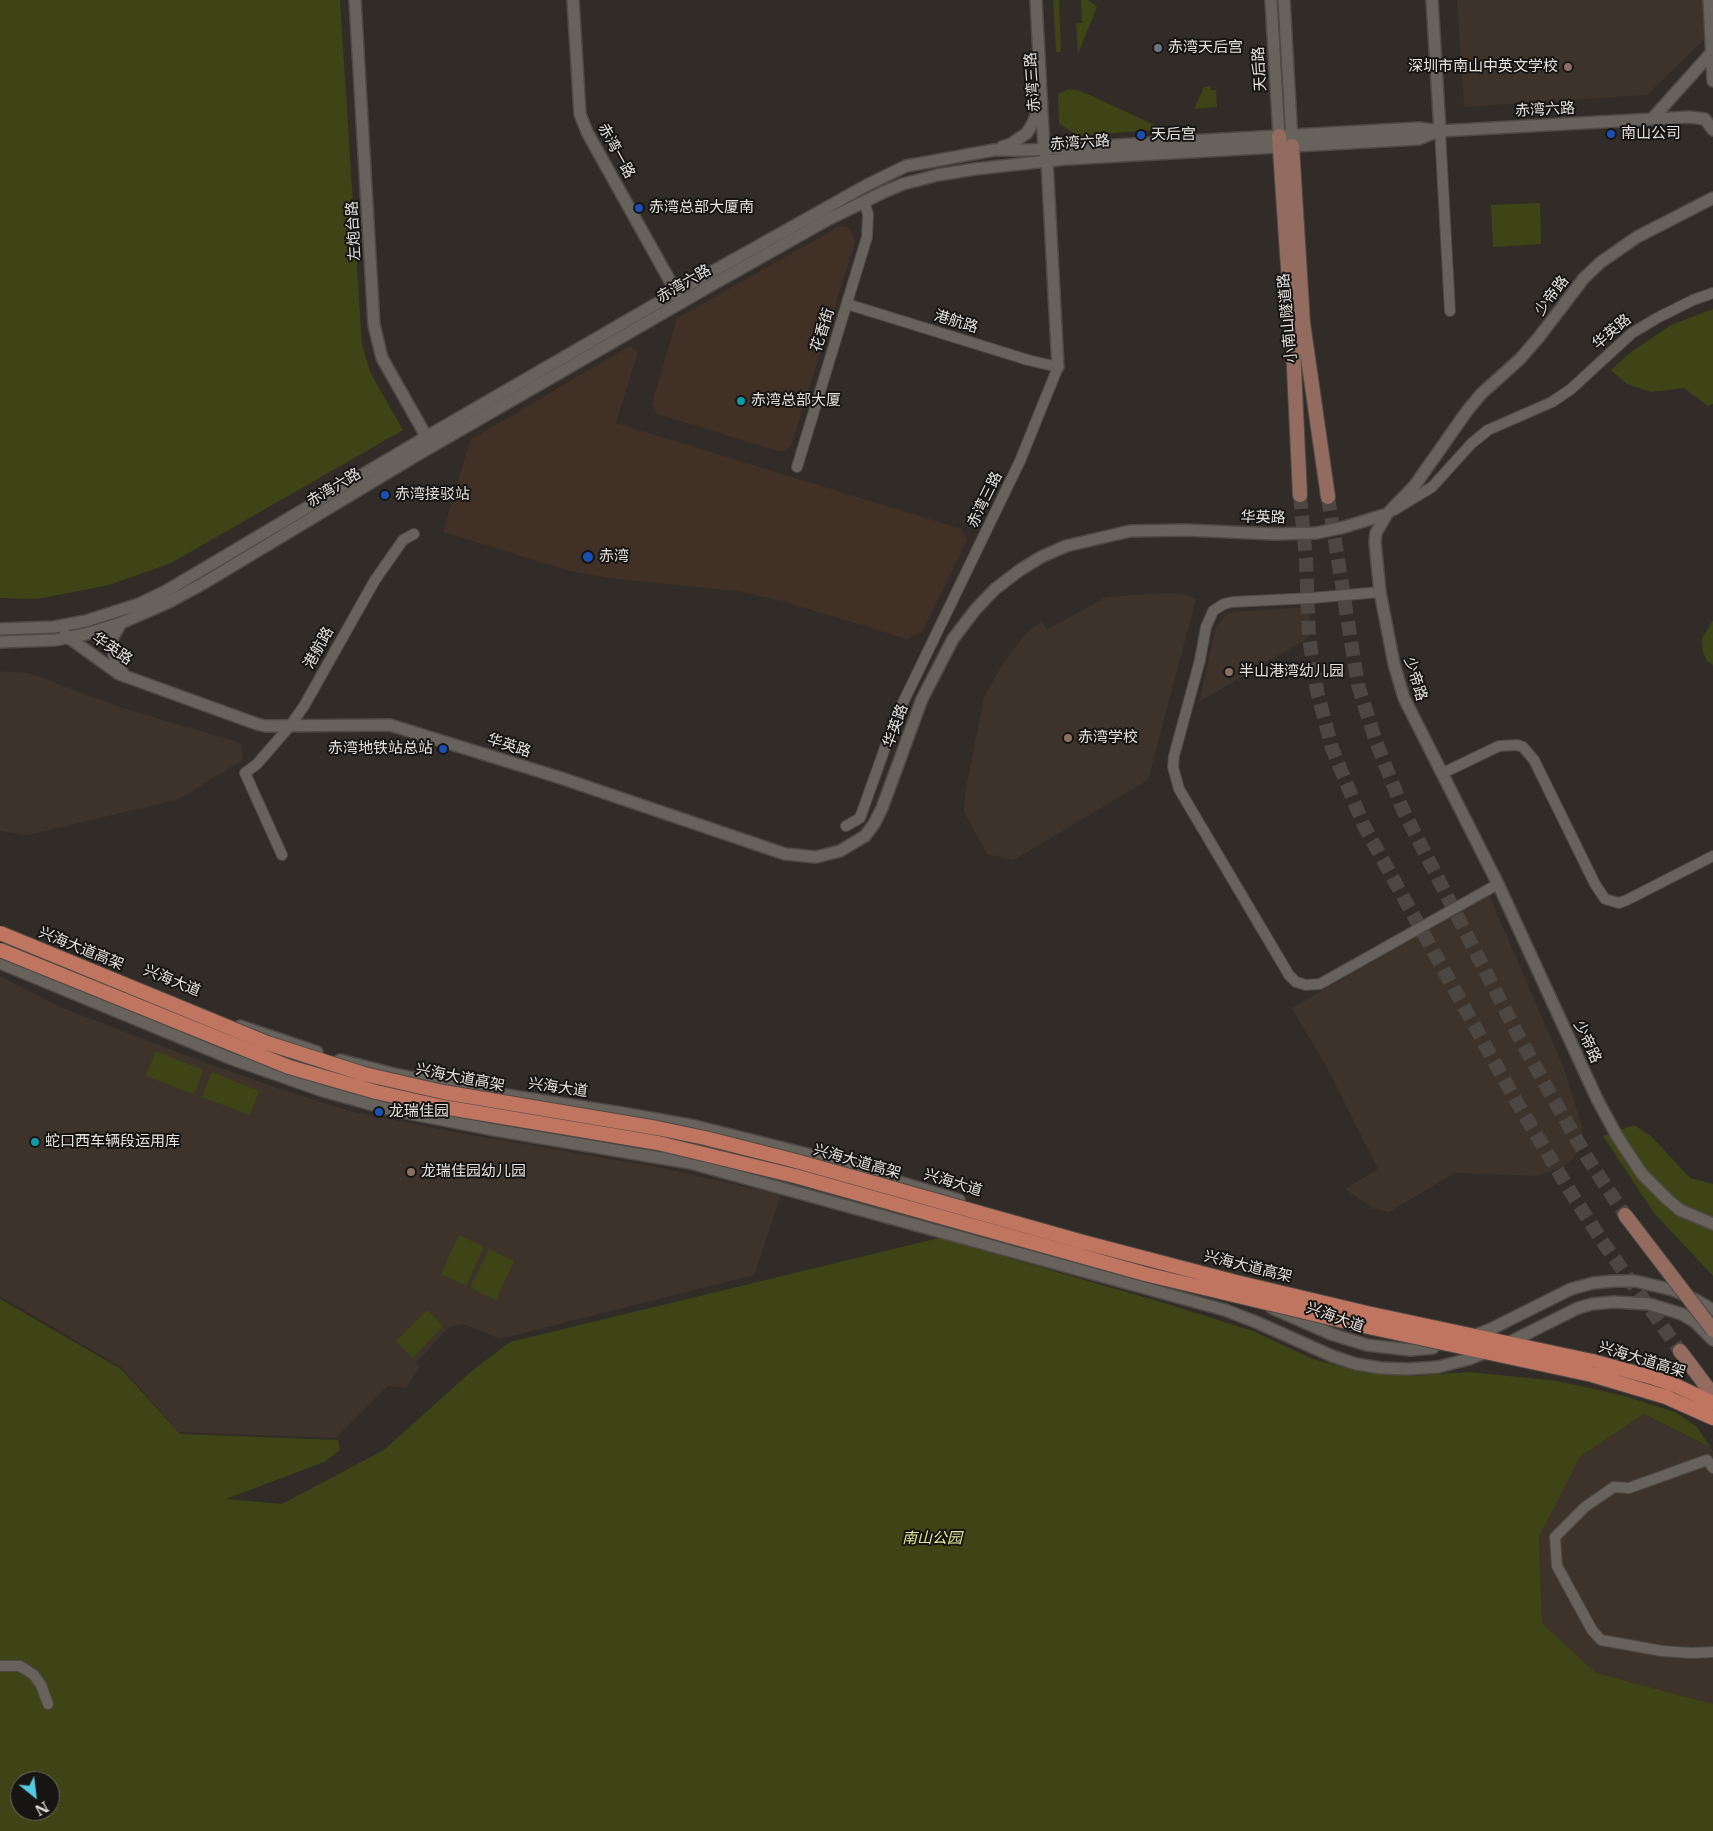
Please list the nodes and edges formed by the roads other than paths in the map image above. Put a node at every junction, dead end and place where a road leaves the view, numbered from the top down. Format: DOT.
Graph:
graph roads {
  1 [pos="355,0"];
  2 [pos="573,0"];
  3 [pos="1036,0"];
  4 [pos="1043,0"];
  5 [pos="1271,0"];
  6 [pos="1284,0"];
  7 [pos="1432,0"];
  8 [pos="1709,0"];
  9 [pos="1712,52"];
  10 [pos="1713,81"];
  11 [pos="1042,97"];
  12 [pos="1652,119"];
  13 [pos="1712,122"];
  14 [pos="1440,131"];
  15 [pos="1286,141"];
  16 [pos="994,150"];
  17 [pos="1048,153"];
  18 [pos="1713,198"];
  19 [pos="864,202"];
  20 [pos="1713,293"];
  21 [pos="679,297"];
  22 [pos="847,304"];
  23 [pos="1450,311"];
  24 [pos="1058,367"];
  25 [pos="429,442"];
  26 [pos="797,467"];
  27 [pos="1300,495"];
  28 [pos="1328,497"];
  29 [pos="1387,514"];
  30 [pos="414,534"];
  31 [pos="1380,592"];
  32 [pos="120,623"];
  33 [pos="54,626"];
  34 [pos="0,629"];
  35 [pos="69,638"];
  36 [pos="0,642"];
  37 [pos="124,676"];
  38 [pos="290,726"];
  39 [pos="1443,773"];
  40 [pos="846,826"];
  41 [pos="282,855"];
  42 [pos="1713,856"];
  43 [pos="1498,884"];
  44 [pos="0,926"];
  45 [pos="0,933"];
  46 [pos="0,950"];
  47 [pos="0,963"];
  48 [pos="1625,1216"];
  49 [pos="1713,1224"];
  50 [pos="1713,1310"];
  51 [pos="1713,1330"];
  52 [pos="1713,1340"];
  53 [pos="1680,1351"];
  54 [pos="1713,1394"];
  55 [pos="1713,1402"];
  56 [pos="1713,1418"];
  57 [pos="1713,1468"];
  58 [pos="1713,1652"];
  59 [pos="0,1666"];
  60 [pos="48,1704"];
  1 -- 25 [label="street, 左炮台路"];
  2 -- 21 [label="street, 赤湾一路"];
  3 -- 11 [label="street, 赤湾三路"];
  4 -- 17 [label="street, 赤湾三路"];
  5 -- 15 [label="street, 天后路"];
  6 -- 15 [label="street, 天后路"];
  7 -- 14 [label="street"];
  8 -- 9 [label="street"];
  9 -- 10 [label="street"];
  9 -- 12 [label="street"];
  11 -- 16 [label="street"];
  11 -- 17 [label="street, 赤湾三路"];
  12 -- 13 [label="street, 赤湾六路"];
  12 -- 14 [label="street, 赤湾六路"];
  14 -- 15 [label="street, 赤湾六路"];
  14 -- 23 [label="street"];
  15 -- 17 [label="street, 赤湾六路"];
  15 -- 27 [label="main road, 小南山隧道路"];
  15 -- 28 [label="main road, 小南山隧道路"];
  16 -- 17 [label="street, 赤湾六路"];
  16 -- 21 [label="street, 赤湾六路"];
  17 -- 19 [label="street, 赤湾六路"];
  17 -- 24 [label="street, 赤湾三路"];
  18 -- 29 [label="street, 少帝路"];
  19 -- 21 [label="street, 赤湾六路"];
  19 -- 22 [label="street, 花香街"];
  20 -- 29 [label="street, 华英路"];
  21 -- 25 [label="street, 赤湾六路"];
  22 -- 24 [label="street, 港航路"];
  22 -- 26 [label="street, 花香街"];
  24 -- 40 [label="street, 赤湾三路"];
  25 -- 32 [label="street, 赤湾六路"];
  25 -- 33 [label="street, 赤湾六路"];
  29 -- 31 [label="street, 少帝路"];
  29 -- 38 [label="street, 华英路, bridge"];
  30 -- 38 [label="street, 港航路"];
  31 -- 39 [label="street, 少帝路"];
  31 -- 43 [label="street"];
  32 -- 35 [label="street, 赤湾六路"];
  32 -- 37 [label="street"];
  33 -- 34 [label="street, 赤湾六路"];
  33 -- 35 [label="street, 华英路"];
  35 -- 36 [label="street, 赤湾六路"];
  35 -- 37 [label="street, 华英路"];
  37 -- 38 [label="street, 华英路"];
  38 -- 41 [label="street, 港航路"];
  39 -- 42 [label="street"];
  39 -- 43 [label="street, 少帝路"];
  43 -- 49 [label="street, 少帝路"];
  44 -- 50 [label="street, 兴海大道, bridge"];
  45 -- 55 [label="main road, 兴海大道高架, bridge"];
  46 -- 56 [label="main road, 兴海大道高架, bridge"];
  47 -- 52 [label="street, bridge"];
  48 -- 51 [label="main road, bridge"];
  53 -- 54 [label="main road"];
  57 -- 58 [label="street"];
  59 -- 60 [label="street"];
}
